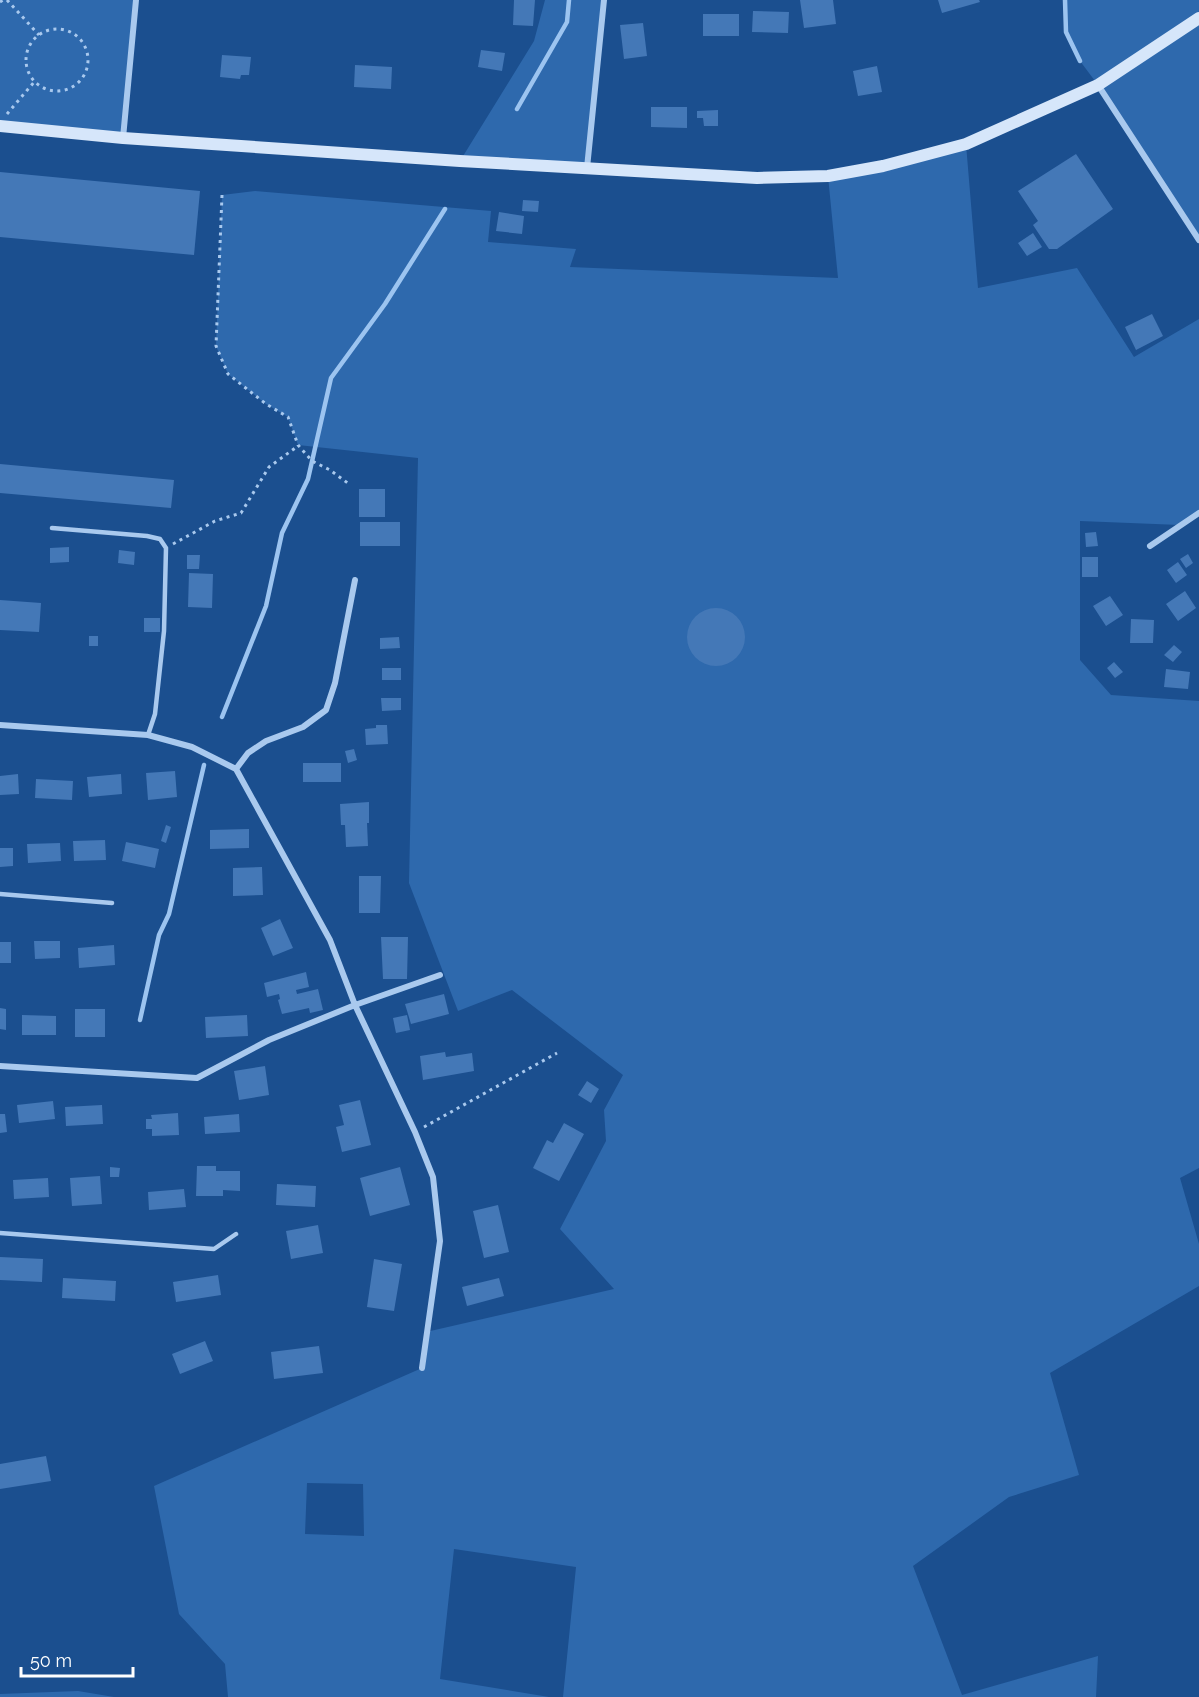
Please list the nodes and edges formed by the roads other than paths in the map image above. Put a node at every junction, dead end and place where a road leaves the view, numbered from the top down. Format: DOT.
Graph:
graph roads {
  1 [pos="136,0"];
  2 [pos="604,0"];
  3 [pos="1199,18"];
  4 [pos="1098,85"];
  5 [pos="0,124"];
  6 [pos="123,138"];
  7 [pos="587,168"];
  8 [pos="1199,240"];
  9 [pos="1199,513"];
  10 [pos="52,528"];
  11 [pos="1150,546"];
  12 [pos="355,580"];
  13 [pos="0,724"];
  14 [pos="148,735"];
  15 [pos="236,769"];
  16 [pos="0,894"];
  17 [pos="111,903"];
  18 [pos="440,975"];
  19 [pos="355,1005"];
  20 [pos="0,1066"];
  21 [pos="0,1233"];
  22 [pos="236,1234"];
  23 [pos="422,1368"];
  1 -- 6 [label="street"];
  2 -- 7 [label="street"];
  3 -- 4 [label="street"];
  4 -- 7 [label="street"];
  4 -- 8 [label="street"];
  5 -- 6 [label="street"];
  6 -- 7 [label="street"];
  9 -- 11 [label="street"];
  10 -- 14 [label="lane"];
  12 -- 15 [label="street"];
  13 -- 14 [label="street"];
  14 -- 15 [label="street"];
  15 -- 19 [label="street"];
  16 -- 17 [label="lane"];
  18 -- 19 [label="street"];
  19 -- 20 [label="street"];
  19 -- 23 [label="street"];
  21 -- 22 [label="lane"];
}
